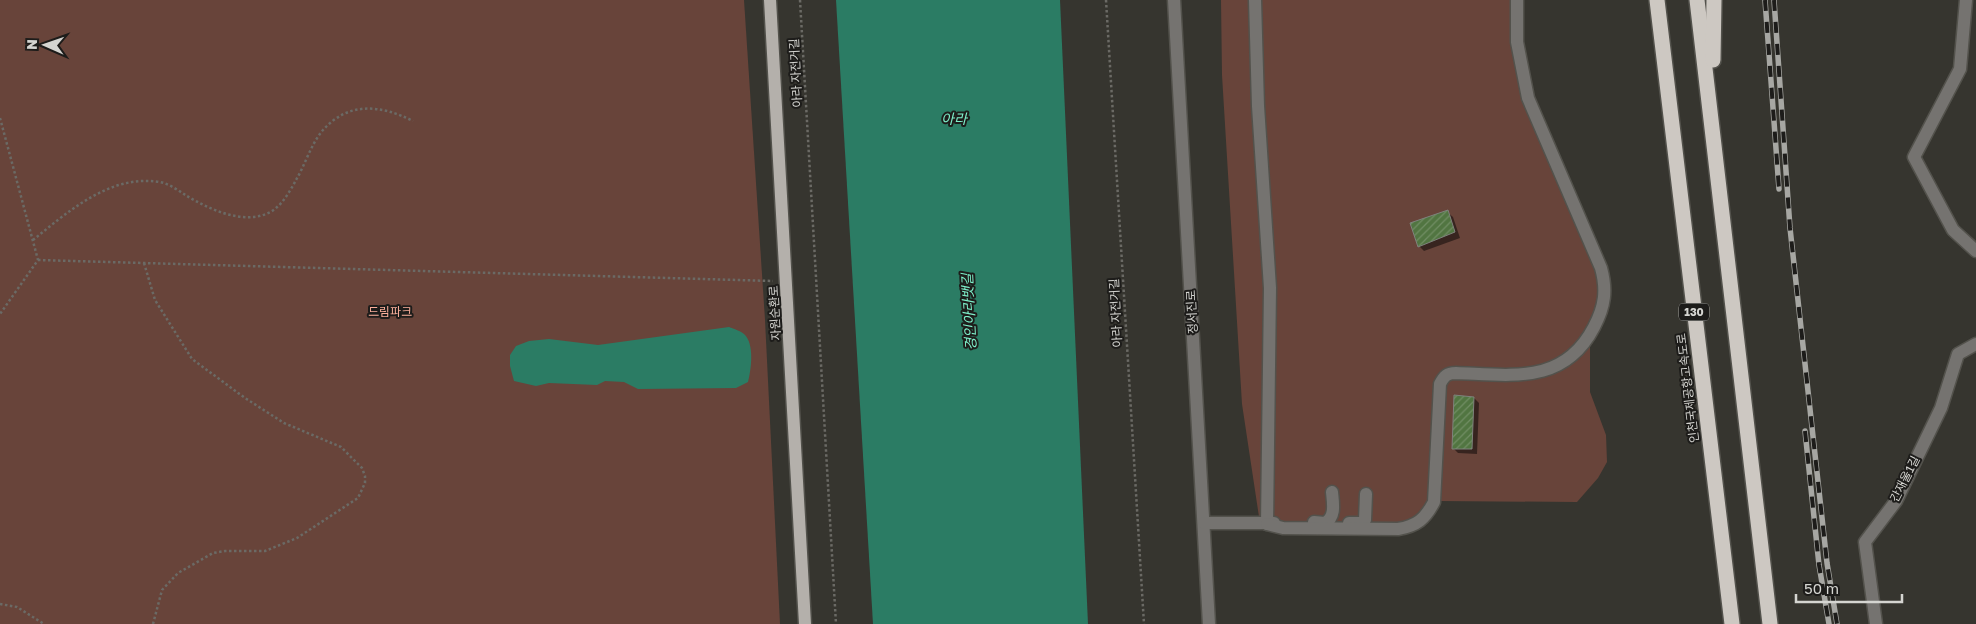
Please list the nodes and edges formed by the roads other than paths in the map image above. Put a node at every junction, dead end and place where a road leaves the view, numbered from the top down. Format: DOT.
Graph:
graph roads {
  1 [pos="770,0"];
  2 [pos="1174,0"];
  3 [pos="1255,0"];
  4 [pos="1517,0"];
  5 [pos="1657,0"];
  6 [pos="1697,0"];
  7 [pos="1714,0"];
  8 [pos="1966,0"];
  9 [pos="1711,114"];
  10 [pos="1976,251"];
  11 [pos="1976,344"];
  12 [pos="1332,492"];
  13 [pos="1366,494"];
  14 [pos="1204,524"];
  15 [pos="1267,524"];
  16 [pos="1337,524"];
  17 [pos="805,624"];
  18 [pos="1209,624"];
  19 [pos="1732,624"];
  20 [pos="1770,624"];
  21 [pos="1876,624"];
  1 -- 17 [label="main road, 자원순환로"];
  2 -- 14 [label="street, 정서진로"];
  3 -- 15 [label="street"];
  4 -- 16 [label="street"];
  5 -- 19 [label="highway, 인천국제공항고속도로 / 130"];
  6 -- 9 [label="highway"];
  7 -- 9 [label="highway"];
  8 -- 10 [label="street"];
  9 -- 20 [label="highway"];
  11 -- 21 [label="street, 간재울1길"];
  12 -- 16 [label="street"];
  13 -- 16 [label="street"];
  14 -- 15 [label="street"];
  14 -- 18 [label="street, 정서진로"];
  15 -- 16 [label="street"];
}
